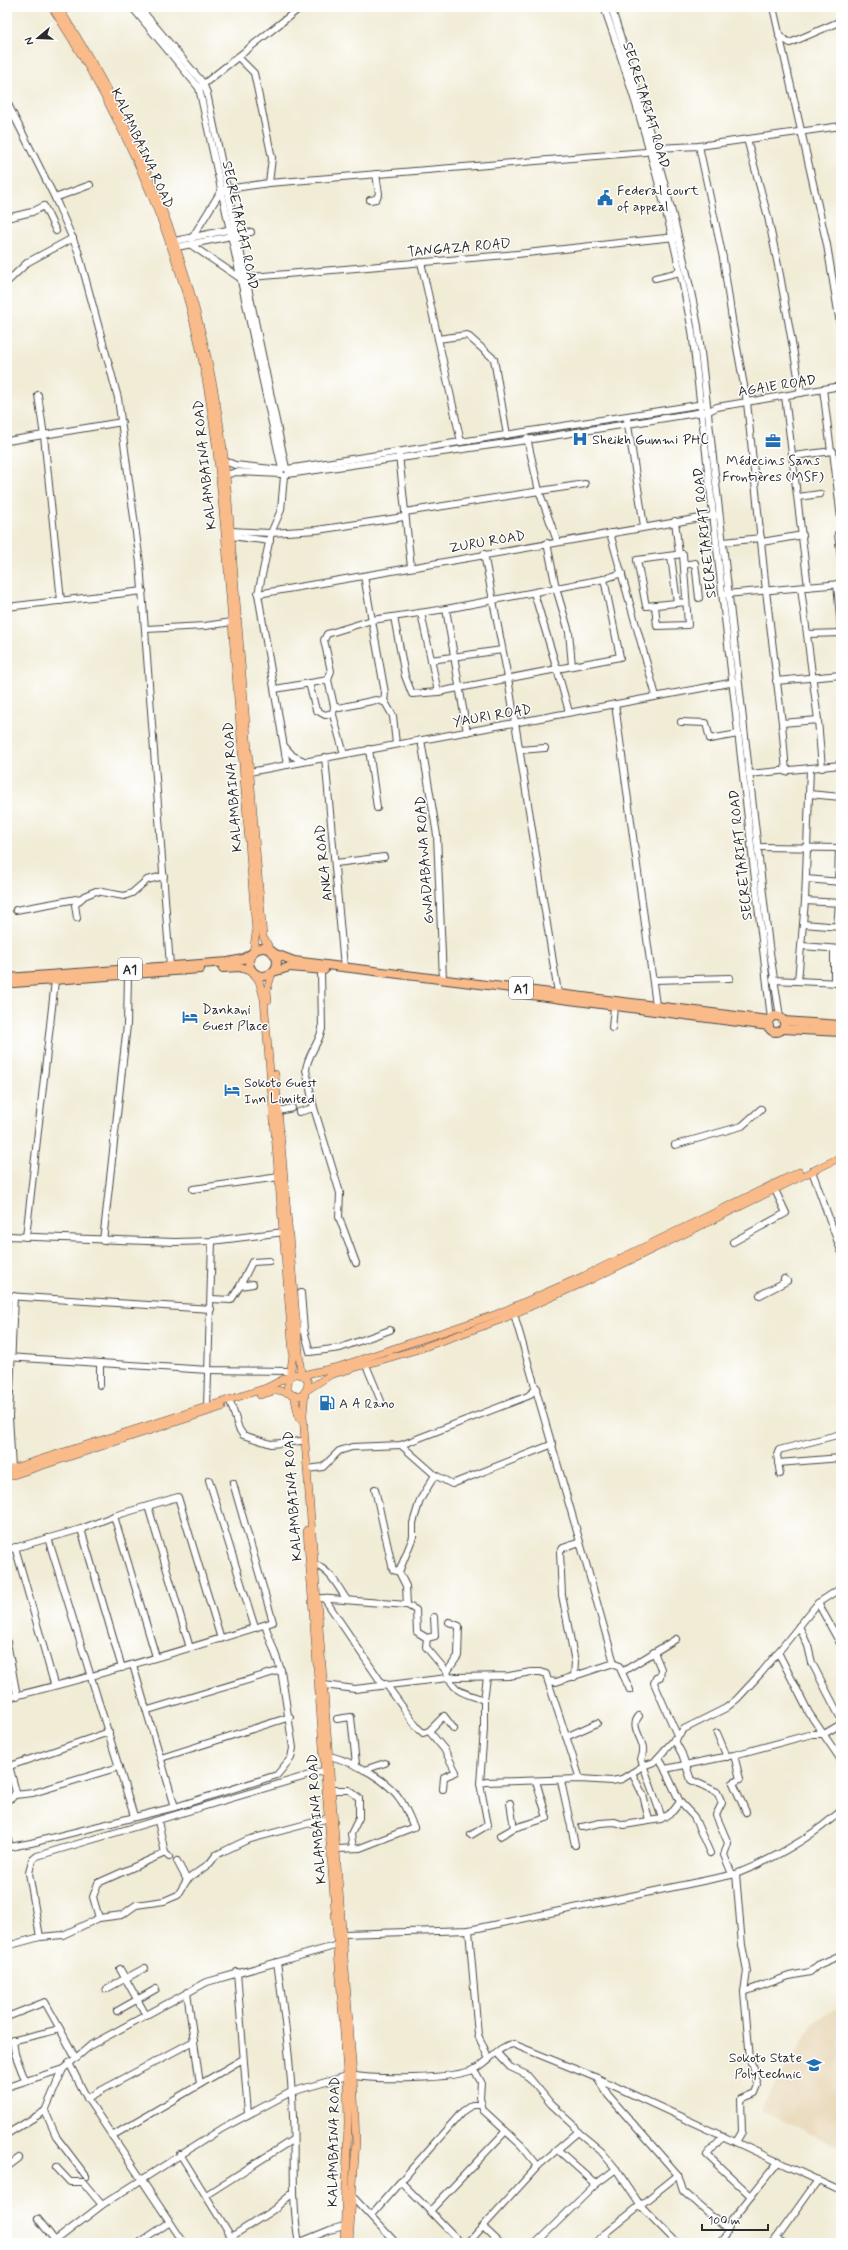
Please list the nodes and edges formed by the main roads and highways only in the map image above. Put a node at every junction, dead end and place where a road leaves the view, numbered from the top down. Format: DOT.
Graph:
graph roads {
  1 [pos="52,7"];
  2 [pos="58,7"];
  3 [pos="252,952"];
  4 [pos="273,952"];
  5 [pos="272,972"];
  6 [pos="253,973"];
  7 [pos="7,978"];
  8 [pos="7,984"];
  9 [pos="770,1022"];
  10 [pos="782,1022"];
  11 [pos="841,1025"];
  12 [pos="841,1032"];
  13 [pos="841,1152"];
  14 [pos="841,1158"];
  15 [pos="302,1375"];
  16 [pos="290,1376"];
  17 [pos="306,1391"];
  18 [pos="293,1394"];
  19 [pos="9,1469"];
  20 [pos="7,1477"];
  21 [pos="349,2075"];
  22 [pos="344,2243"];
  23 [pos="349,2243"];
  1 -- 3 [label="main road, KALAMBAINA ROAD"];
  2 -- 4 [label="main road"];
  3 -- 4 [label="highway"];
  3 -- 6 [label="highway"];
  3 -- 7 [label="highway, A1"];
  4 -- 5 [label="highway"];
  4 -- 9 [label="highway, A1"];
  5 -- 6 [label="highway"];
  5 -- 9 [label="highway, A1"];
  5 -- 15 [label="main road"];
  6 -- 8 [label="highway, A1"];
  6 -- 16 [label="main road"];
  9 -- 10 [label="highway"];
  9 -- 10 [label="highway"];
  10 -- 11 [label="highway"];
  10 -- 12 [label="highway"];
  13 -- 15 [label="main road"];
  14 -- 17 [label="main road"];
  15 -- 16 [label="main road"];
  15 -- 17 [label="main road"];
  16 -- 18 [label="main road"];
  16 -- 19 [label="main road"];
  17 -- 18 [label="main road"];
  17 -- 21 [label="main road, KALAMBAINA ROAD"];
  18 -- 20 [label="main road"];
  18 -- 21 [label="main road, KALAMBAINA ROAD"];
  21 -- 22 [label="main road, KALAMBAINA ROAD"];
  21 -- 23 [label="main road, KALAMBAINA ROAD"];
}
